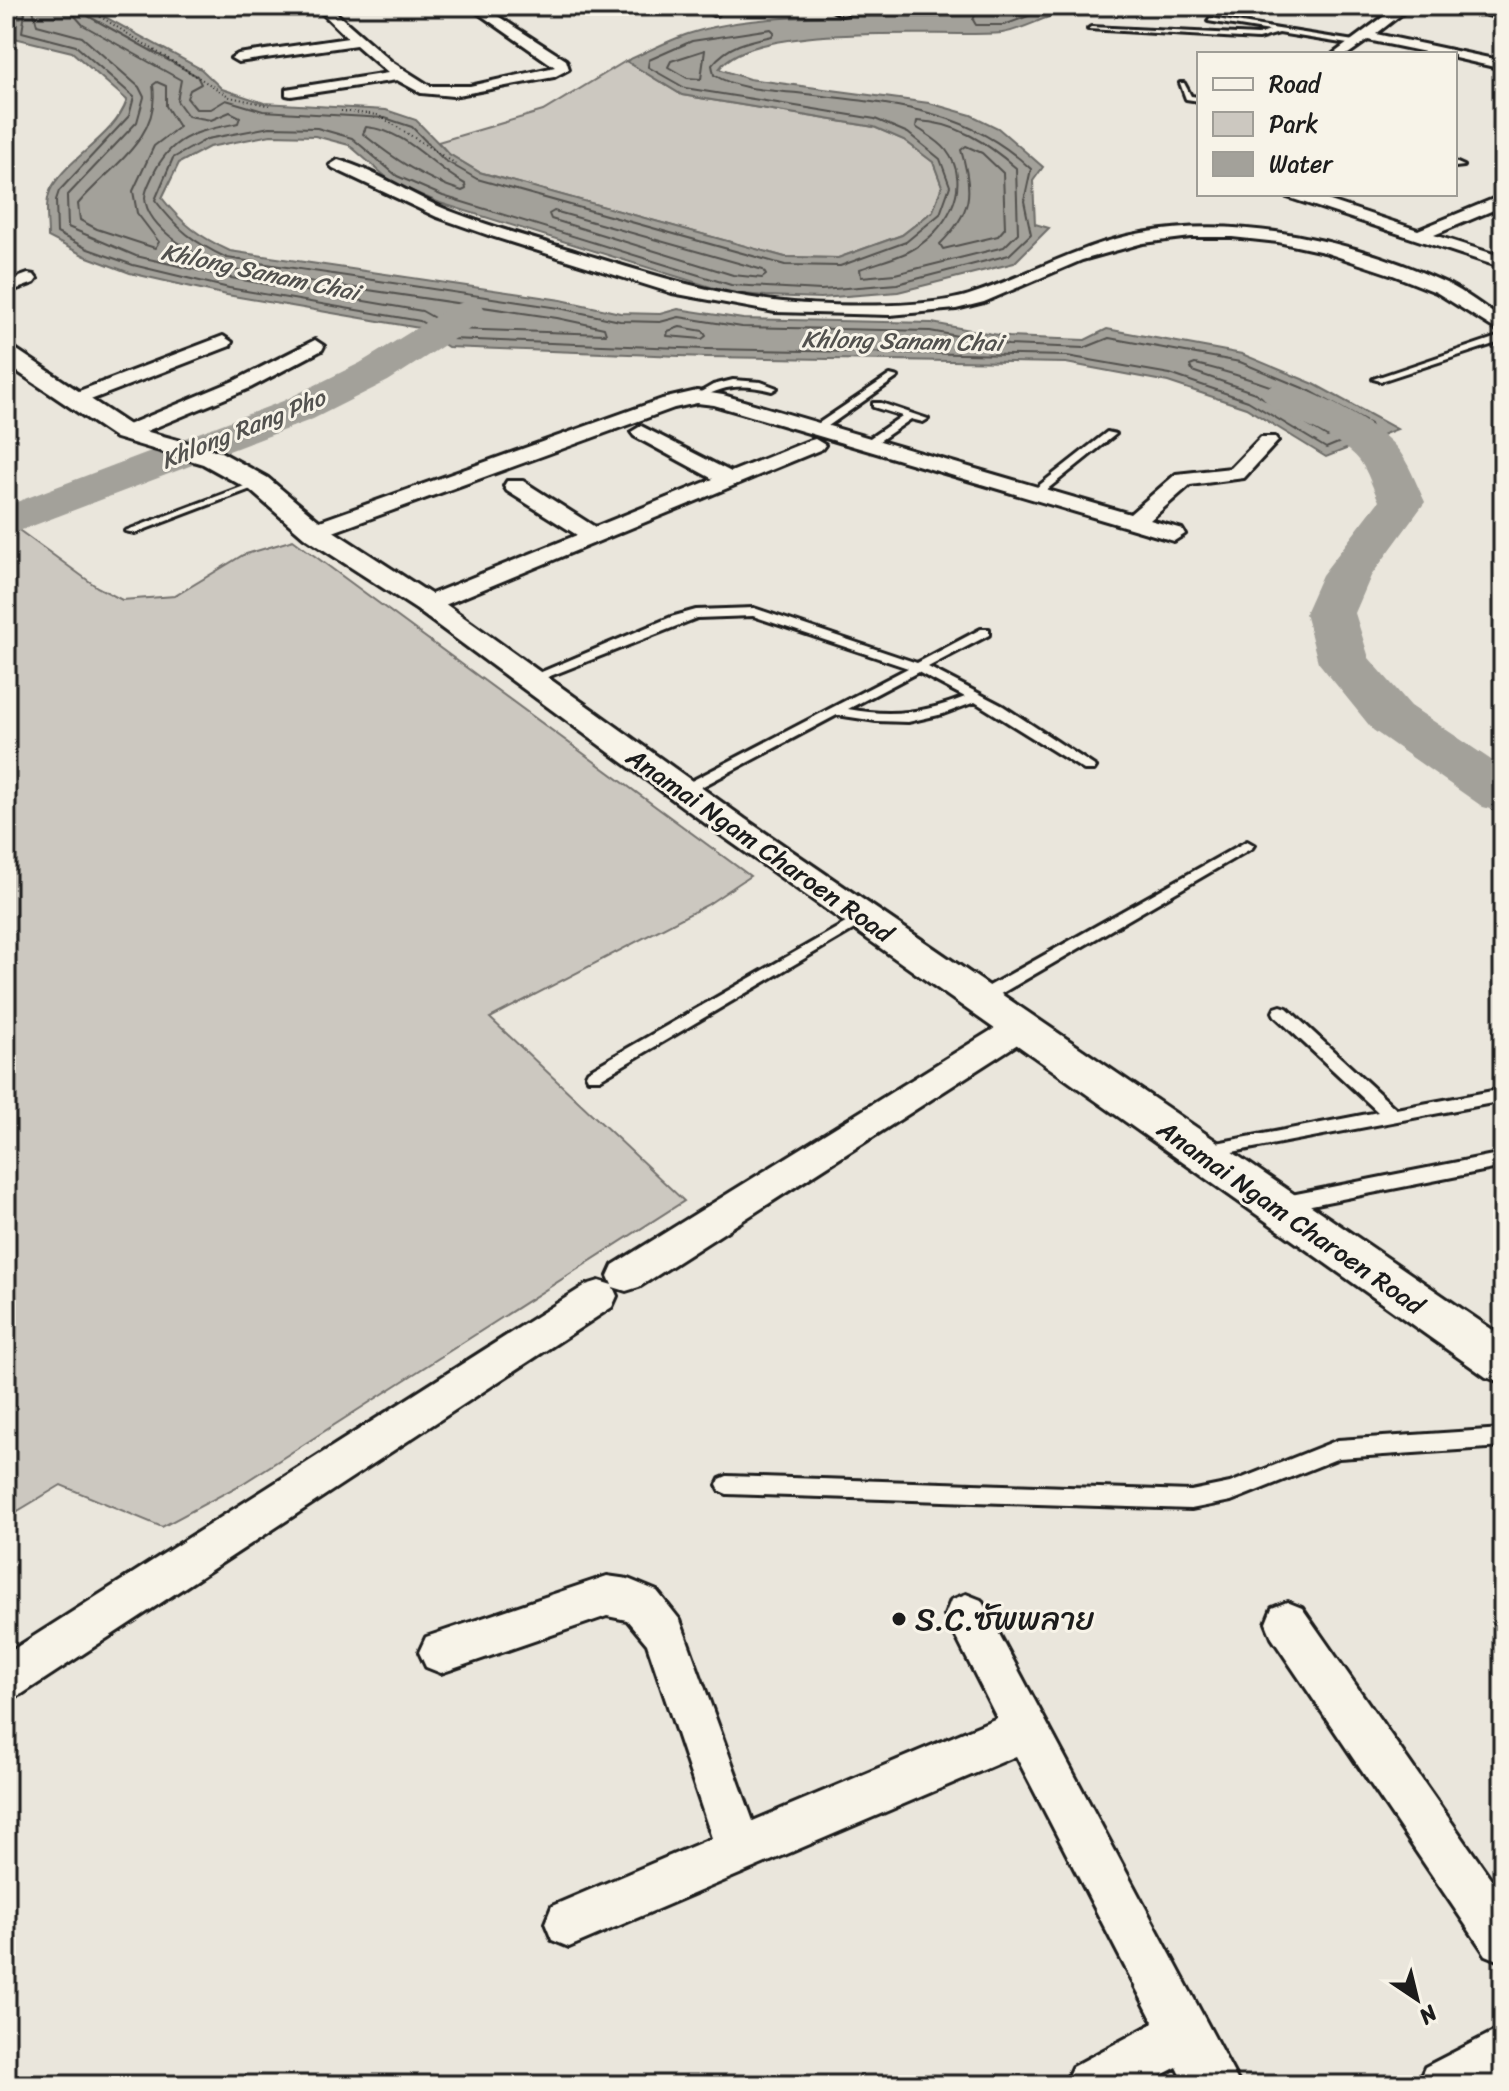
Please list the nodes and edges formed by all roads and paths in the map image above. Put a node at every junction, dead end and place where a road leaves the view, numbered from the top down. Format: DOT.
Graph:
graph roads {
  1 [pos="321,6"];
  2 [pos="474,6"];
  3 [pos="701,6"];
  4 [pos="827,6"];
  5 [pos="1348,6"];
  6 [pos="1406,6"];
  7 [pos="1460,6"];
  8 [pos="1501,11"];
  9 [pos="715,14"];
  10 [pos="844,14"];
  11 [pos="1393,14"];
  12 [pos="1210,20"];
  13 [pos="1091,29"];
  14 [pos="1278,31"];
  15 [pos="1359,39"];
  16 [pos="360,40"];
  17 [pos="1343,52"];
  18 [pos="1441,52"];
  19 [pos="1457,55"];
  20 [pos="238,58"];
  21 [pos="1503,65"];
  22 [pos="400,75"];
  23 [pos="1182,84"];
  24 [pos="291,92"];
  25 [pos="1197,99"];
  26 [pos="338,165"];
  27 [pos="1299,196"];
  28 [pos="1502,201"];
  29 [pos="1418,236"];
  30 [pos="1503,263"];
  31 [pos="28,279"];
  32 [pos="6,288"];
  33 [pos="1503,328"];
  34 [pos="1503,338"];
  35 [pos="223,342"];
  36 [pos="315,346"];
  37 [pos="8,357"];
  38 [pos="169,363"];
  39 [pos="893,377"];
  40 [pos="1378,379"];
  41 [pos="772,388"];
  42 [pos="233,389"];
  43 [pos="697,397"];
  44 [pos="73,400"];
  45 [pos="877,405"];
  46 [pos="910,415"];
  47 [pos="923,419"];
  48 [pos="641,432"];
  49 [pos="125,433"];
  50 [pos="1111,434"];
  51 [pos="816,437"];
  52 [pos="1268,441"];
  53 [pos="868,444"];
  54 [pos="730,480"];
  55 [pos="259,484"];
  56 [pos="515,486"];
  57 [pos="1036,493"];
  58 [pos="1135,521"];
  59 [pos="131,531"];
  60 [pos="314,531"];
  61 [pos="1174,534"];
  62 [pos="594,536"];
  63 [pos="427,604"];
  64 [pos="985,632"];
  65 [pos="918,667"];
  66 [pos="531,679"];
  67 [pos="976,697"];
  68 [pos="836,711"];
  69 [pos="1089,767"];
  70 [pos="683,791"];
  71 [pos="1247,845"];
  72 [pos="863,918"];
  73 [pos="979,999"];
  74 [pos="1281,1012"];
  75 [pos="1019,1028"];
  76 [pos="594,1075"];
  77 [pos="1503,1095"];
  78 [pos="1391,1114"];
  79 [pos="1197,1153"];
  80 [pos="1503,1160"];
  81 [pos="1275,1205"];
  82 [pos="1503,1363"];
  83 [pos="1503,1438"];
  84 [pos="727,1485"];
  85 [pos="966,1615"];
  86 [pos="1287,1623"];
  87 [pos="441,1652"];
  88 [pos="6,1679"];
  89 [pos="1025,1729"];
  90 [pos="739,1849"];
  91 [pos="569,1923"];
  92 [pos="1503,1938"];
  93 [pos="1186,2034"];
  94 [pos="1503,2053"];
  95 [pos="1090,2085"];
  96 [pos="1214,2085"];
  97 [pos="1443,2085"];
  1 -- 16 [label="street"];
  2 -- 22 [label="street"];
  3 -- 9 [label="lane"];
  4 -- 10 [label="lane"];
  5 -- 11 [label="lane"];
  6 -- 11 [label="street"];
  7 -- 8 [label="street"];
  11 -- 15 [label="street"];
  12 -- 14 [label="lane"];
  13 -- 14 [label="lane"];
  14 -- 15 [label="lane"];
  15 -- 17 [label="street"];
  15 -- 18 [label="street"];
  16 -- 20 [label="street"];
  16 -- 22 [label="street"];
  19 -- 21 [label="street"];
  22 -- 24 [label="street"];
  23 -- 25 [label="lane"];
  26 -- 33 [label="street"];
  27 -- 29 [label="street"];
  28 -- 29 [label="street"];
  29 -- 30 [label="street"];
  31 -- 32 [label="street"];
  34 -- 40 [label="lane"];
  35 -- 38 [label="street"];
  36 -- 42 [label="street"];
  37 -- 44 [label="street, Anamai Ngam Charoen Road"];
  38 -- 42 [label="street"];
  38 -- 44 [label="street"];
  39 -- 51 [label="lane"];
  41 -- 43 [label="lane"];
  42 -- 49 [label="street"];
  43 -- 51 [label="street"];
  43 -- 60 [label="street"];
  44 -- 49 [label="street, Anamai Ngam Charoen Road"];
  45 -- 46 [label="lane"];
  46 -- 47 [label="lane"];
  46 -- 53 [label="lane"];
  48 -- 54 [label="street"];
  49 -- 55 [label="street, Anamai Ngam Charoen Road"];
  50 -- 57 [label="lane"];
  51 -- 53 [label="street"];
  51 -- 54 [label="street"];
  52 -- 58 [label="street"];
  53 -- 57 [label="street"];
  54 -- 62 [label="street"];
  55 -- 59 [label="lane"];
  55 -- 60 [label="street, Anamai Ngam Charoen Road"];
  56 -- 62 [label="street"];
  57 -- 58 [label="street"];
  58 -- 61 [label="street"];
  60 -- 63 [label="street, Anamai Ngam Charoen Road"];
  62 -- 63 [label="street"];
  63 -- 66 [label="street, Anamai Ngam Charoen Road"];
  64 -- 65 [label="lane"];
  65 -- 66 [label="lane"];
  65 -- 67 [label="lane"];
  65 -- 68 [label="lane"];
  66 -- 70 [label="street, Anamai Ngam Charoen Road"];
  67 -- 68 [label="lane"];
  67 -- 69 [label="lane"];
  68 -- 70 [label="lane"];
  70 -- 72 [label="street, Anamai Ngam Charoen Road"];
  71 -- 73 [label="lane"];
  72 -- 73 [label="street, Anamai Ngam Charoen Road"];
  72 -- 76 [label="lane"];
  73 -- 75 [label="street, Anamai Ngam Charoen Road"];
  74 -- 78 [label="lane"];
  75 -- 79 [label="street, Anamai Ngam Charoen Road"];
  75 -- 88 [label="street"];
  77 -- 78 [label="lane"];
  78 -- 79 [label="lane"];
  79 -- 81 [label="street, Anamai Ngam Charoen Road"];
  80 -- 81 [label="lane"];
  81 -- 82 [label="street, Anamai Ngam Charoen Road"];
  83 -- 84 [label="lane"];
  85 -- 89 [label="street"];
  86 -- 92 [label="street"];
  87 -- 90 [label="street"];
  89 -- 90 [label="street"];
  89 -- 93 [label="street"];
  90 -- 91 [label="street"];
  93 -- 95 [label="street"];
  93 -- 96 [label="street"];
  94 -- 97 [label="street"];
}
